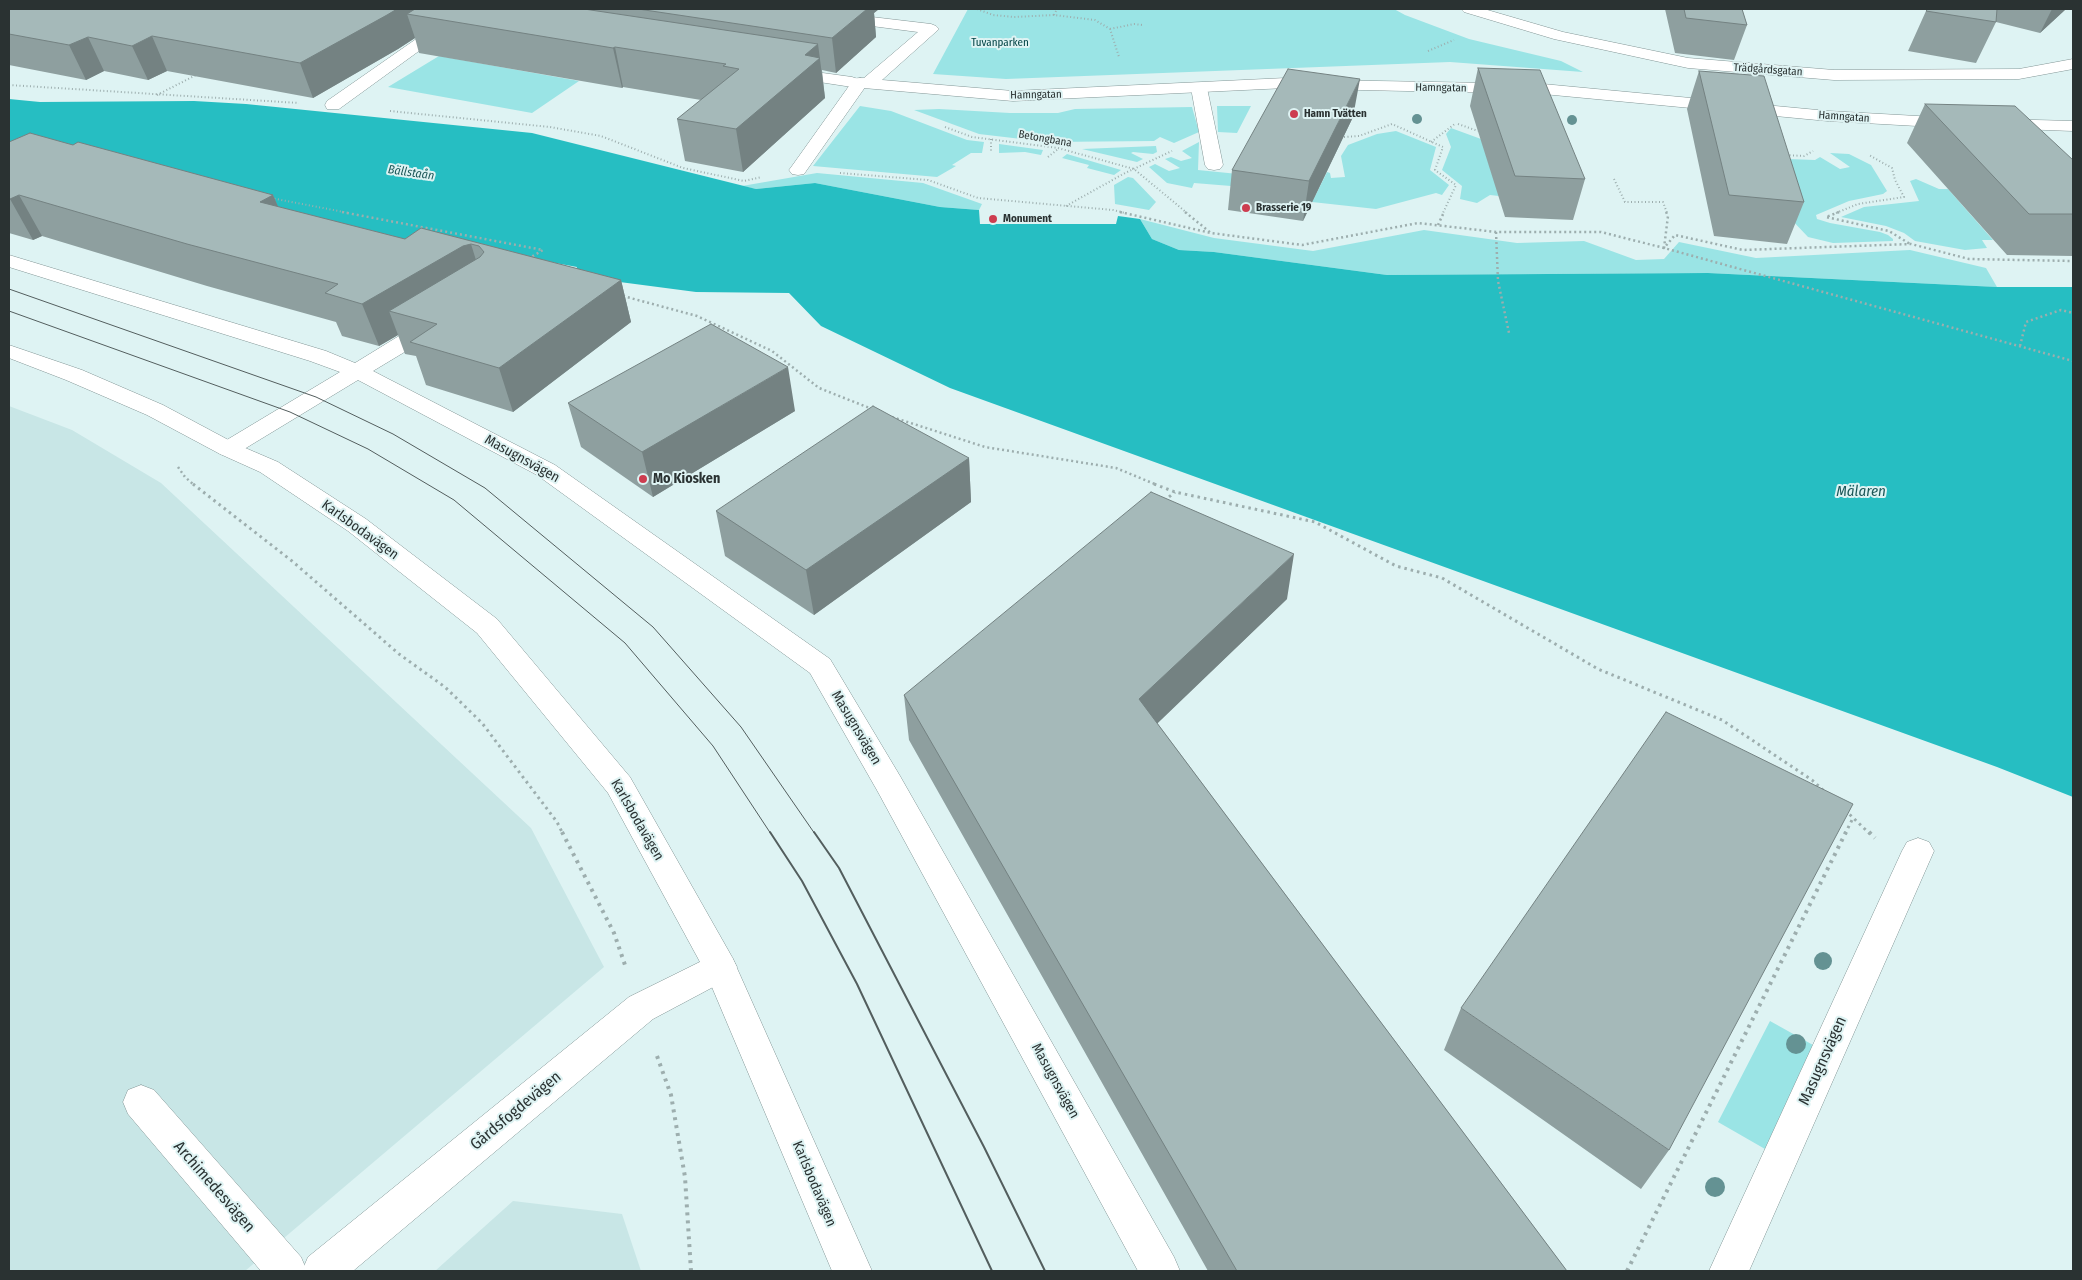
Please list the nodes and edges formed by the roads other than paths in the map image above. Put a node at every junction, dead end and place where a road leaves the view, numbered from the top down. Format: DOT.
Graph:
graph roads {
  1 [pos="1469,9"];
  2 [pos="432,15"];
  3 [pos="826,17"];
  4 [pos="2073,64"];
  5 [pos="771,70"];
  6 [pos="860,83"];
  7 [pos="1199,88"];
  8 [pos="333,105"];
  9 [pos="2073,126"];
  10 [pos="1214,165"];
  11 [pos="798,170"];
  12 [pos="9,261"];
  13 [pos="451,314"];
  14 [pos="9,350"];
  15 [pos="357,372"];
  16 [pos="228,449"];
  17 [pos="1914,861"];
  18 [pos="720,967"];
  19 [pos="140,1102"];
  20 [pos="288,1271"];
  21 [pos="322,1271"];
  22 [pos="852,1271"];
  23 [pos="1160,1271"];
  24 [pos="1729,1271"];
  1 -- 4 [label="street, Trädgårdsgatan"];
  2 -- 8 [label="street"];
  3 -- 6 [label="street"];
  5 -- 6 [label="street, Hamngatan"];
  6 -- 7 [label="street, Hamngatan"];
  6 -- 11 [label="street"];
  7 -- 9 [label="street, Hamngatan"];
  7 -- 10 [label="street"];
  12 -- 15 [label="street"];
  13 -- 15 [label="street"];
  14 -- 16 [label="street, Karlsbodavägen"];
  15 -- 16 [label="street"];
  15 -- 23 [label="street, Masugnsvägen"];
  16 -- 18 [label="street, Karlsbodavägen"];
  17 -- 24 [label="street, Masugnsvägen"];
  18 -- 21 [label="street, Gårdsfogdevägen"];
  18 -- 22 [label="street, Karlsbodavägen"];
  19 -- 20 [label="street, Archimedesvägen"];
}
